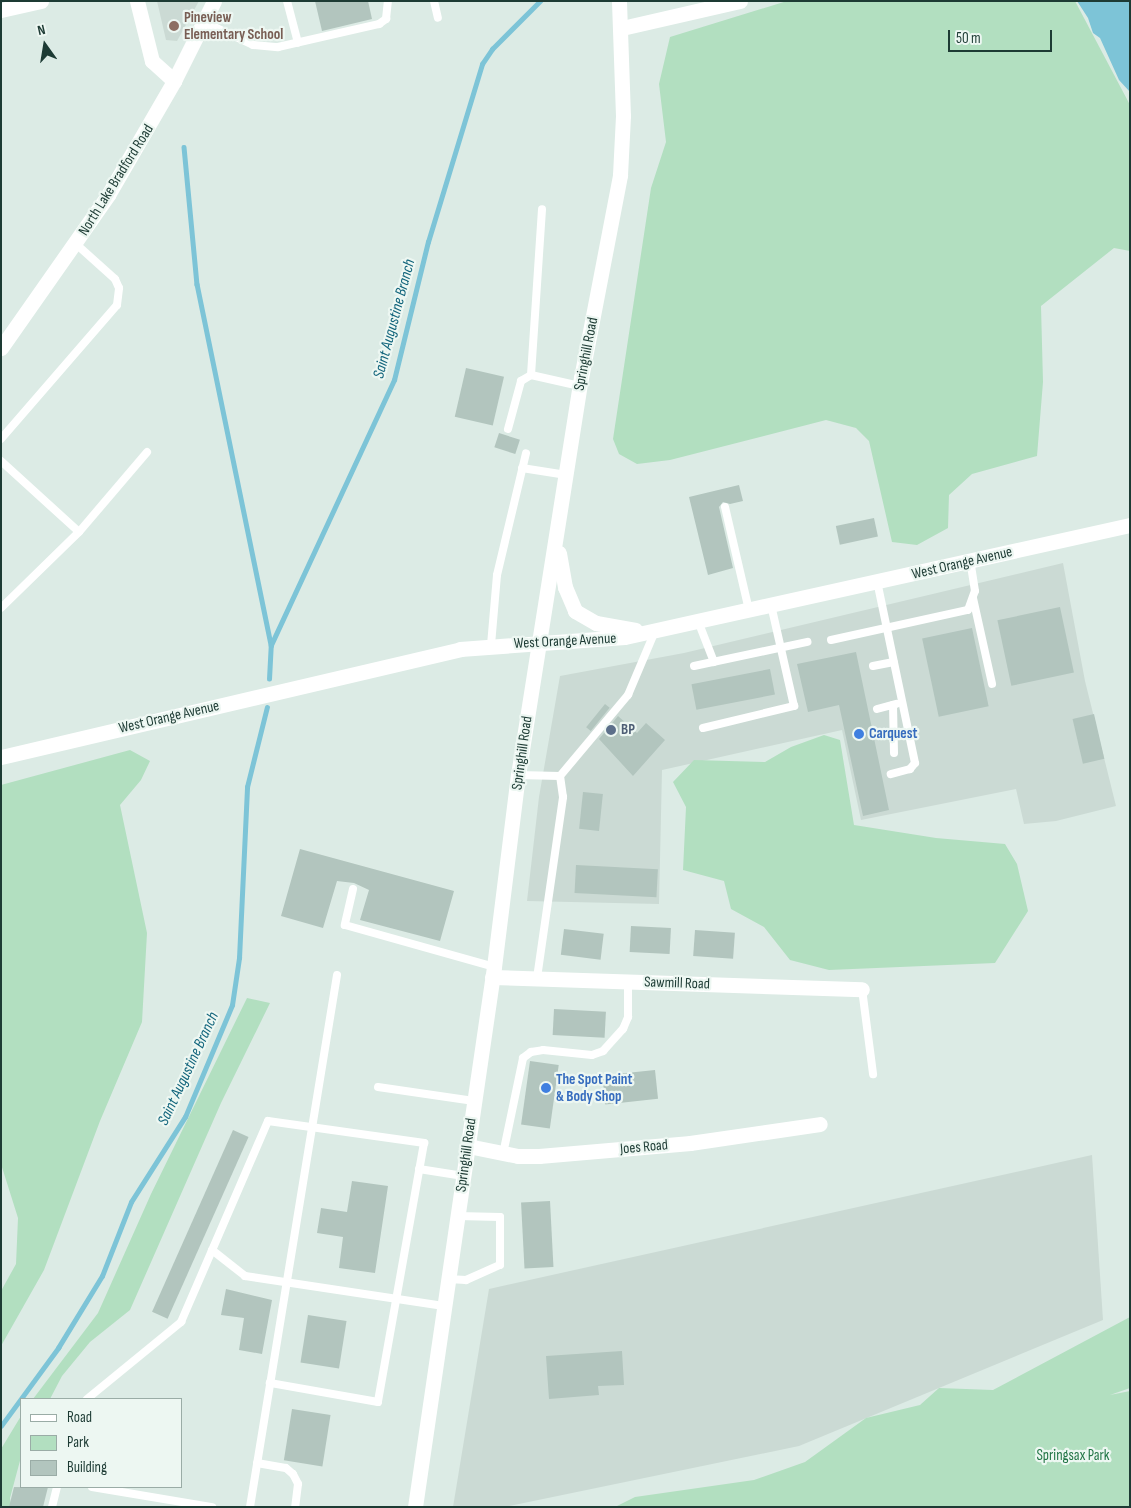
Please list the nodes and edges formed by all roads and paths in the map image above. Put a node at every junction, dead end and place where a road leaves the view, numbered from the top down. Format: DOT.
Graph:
graph roads {
  1 [pos="41,1"];
  2 [pos="137,1"];
  3 [pos="214,1"];
  4 [pos="288,1"];
  5 [pos="388,1"];
  6 [pos="434,1"];
  7 [pos="619,1"];
  8 [pos="740,1"];
  9 [pos="1,10"];
  10 [pos="438,18"];
  11 [pos="204,22"];
  12 [pos="622,28"];
  13 [pos="298,43"];
  14 [pos="174,81"];
  15 [pos="542,209"];
  16 [pos="76,244"];
  17 [pos="1,348"];
  18 [pos="530,375"];
  19 [pos="580,386"];
  20 [pos="508,429"];
  21 [pos="1,439"];
  22 [pos="147,452"];
  23 [pos="526,453"];
  24 [pos="1,461"];
  25 [pos="522,468"];
  26 [pos="566,475"];
  27 [pos="725,507"];
  28 [pos="1130,526"];
  29 [pos="79,532"];
  30 [pos="556,540"];
  31 [pos="970,561"];
  32 [pos="877,582"];
  33 [pos="973,597"];
  34 [pos="771,605"];
  35 [pos="1,608"];
  36 [pos="749,610"];
  37 [pos="698,621"];
  38 [pos="887,628"];
  39 [pos="655,630"];
  40 [pos="831,640"];
  41 [pos="806,642"];
  42 [pos="541,644"];
  43 [pos="491,645"];
  44 [pos="780,647"];
  45 [pos="714,662"];
  46 [pos="894,662"];
  47 [pos="694,666"];
  48 [pos="873,666"];
  49 [pos="992,684"];
  50 [pos="903,703"];
  51 [pos="893,705"];
  52 [pos="876,709"];
  53 [pos="703,728"];
  54 [pos="894,753"];
  55 [pos="1,757"];
  56 [pos="891,774"];
  57 [pos="518,775"];
  58 [pos="560,776"];
  59 [pos="353,889"];
  60 [pos="493,972"];
  61 [pos="337,976"];
  62 [pos="537,978"];
  63 [pos="628,981"];
  64 [pos="862,989"];
  65 [pos="873,1074"];
  66 [pos="378,1086"];
  67 [pos="474,1102"];
  68 [pos="820,1124"];
  69 [pos="312,1128"];
  70 [pos="468,1146"];
  71 [pos="503,1154"];
  72 [pos="420,1169"];
  73 [pos="463,1176"];
  74 [pos="457,1216"];
  75 [pos="212,1250"];
  76 [pos="448,1279"];
  77 [pos="287,1282"];
  78 [pos="396,1299"];
  79 [pos="444,1306"];
  80 [pos="270,1383"];
  81 [pos="88,1398"];
  82 [pos="257,1463"];
  83 [pos="57,1488"];
  84 [pos="98,1488"];
  85 [pos="52,1507"];
  86 [pos="212,1507"];
  87 [pos="250,1507"];
  88 [pos="294,1507"];
  89 [pos="415,1507"];
  1 -- 9 [label="main road"];
  2 -- 14 [label="main road"];
  3 -- 11 [label="main road, North Lake Bradford Road"];
  4 -- 13 [label="lane"];
  5 -- 13 [label="lane"];
  6 -- 10 [label="lane"];
  7 -- 12 [label="main road, Springhill Road"];
  8 -- 12 [label="main road"];
  11 -- 13 [label="lane"];
  11 -- 14 [label="main road, North Lake Bradford Road"];
  12 -- 19 [label="main road, Springhill Road"];
  14 -- 16 [label="main road, North Lake Bradford Road"];
  15 -- 18 [label="lane"];
  16 -- 17 [label="main road, North Lake Bradford Road"];
  16 -- 21 [label="lane"];
  18 -- 19 [label="lane"];
  18 -- 20 [label="lane"];
  19 -- 26 [label="main road, Springhill Road"];
  22 -- 29 [label="lane"];
  23 -- 25 [label="lane"];
  24 -- 29 [label="lane"];
  25 -- 26 [label="lane"];
  25 -- 43 [label="lane"];
  26 -- 30 [label="main road, Springhill Road"];
  27 -- 36 [label="lane"];
  28 -- 31 [label="main road, West Orange Avenue"];
  29 -- 35 [label="lane"];
  30 -- 39 [label="main road"];
  30 -- 42 [label="main road, Springhill Road"];
  31 -- 32 [label="main road, West Orange Avenue"];
  31 -- 33 [label="lane"];
  32 -- 34 [label="main road, West Orange Avenue"];
  32 -- 38 [label="lane"];
  33 -- 38 [label="lane"];
  33 -- 49 [label="lane"];
  34 -- 36 [label="main road, West Orange Avenue"];
  34 -- 44 [label="lane"];
  36 -- 37 [label="main road, West Orange Avenue"];
  37 -- 39 [label="main road, West Orange Avenue"];
  37 -- 45 [label="lane"];
  38 -- 40 [label="lane"];
  38 -- 46 [label="lane"];
  39 -- 42 [label="main road, West Orange Avenue"];
  39 -- 58 [label="lane"];
  41 -- 44 [label="lane"];
  42 -- 43 [label="main road, West Orange Avenue"];
  42 -- 57 [label="main road, Springhill Road"];
  43 -- 55 [label="main road, West Orange Avenue"];
  44 -- 45 [label="lane"];
  44 -- 53 [label="lane"];
  45 -- 47 [label="lane"];
  46 -- 48 [label="lane"];
  46 -- 50 [label="lane"];
  50 -- 51 [label="lane"];
  50 -- 56 [label="lane"];
  51 -- 52 [label="lane"];
  51 -- 54 [label="lane"];
  57 -- 58 [label="lane"];
  57 -- 60 [label="main road, Springhill Road"];
  58 -- 62 [label="lane"];
  59 -- 60 [label="lane"];
  60 -- 62 [label="main road, Sawmill Road"];
  60 -- 67 [label="main road, Springhill Road"];
  61 -- 69 [label="lane"];
  62 -- 63 [label="main road, Sawmill Road"];
  63 -- 64 [label="main road, Sawmill Road"];
  63 -- 71 [label="lane"];
  64 -- 65 [label="lane"];
  66 -- 67 [label="lane"];
  67 -- 70 [label="main road, Springhill Road"];
  68 -- 71 [label="main road, Joes Road"];
  69 -- 72 [label="lane"];
  69 -- 75 [label="lane"];
  69 -- 77 [label="lane"];
  70 -- 71 [label="main road, Joes Road"];
  70 -- 73 [label="main road, Springhill Road"];
  72 -- 73 [label="lane"];
  72 -- 78 [label="lane"];
  73 -- 74 [label="main road, Springhill Road"];
  74 -- 76 [label="main road, Springhill Road"];
  74 -- 76 [label="lane"];
  75 -- 77 [label="lane"];
  75 -- 81 [label="lane"];
  76 -- 79 [label="main road, Springhill Road"];
  77 -- 78 [label="lane"];
  77 -- 80 [label="lane"];
  78 -- 79 [label="lane"];
  78 -- 80 [label="lane"];
  79 -- 89 [label="main road, Springhill Road"];
  80 -- 82 [label="lane"];
  82 -- 87 [label="lane"];
  82 -- 88 [label="lane"];
  83 -- 85 [label="lane"];
  84 -- 86 [label="lane"];
}
